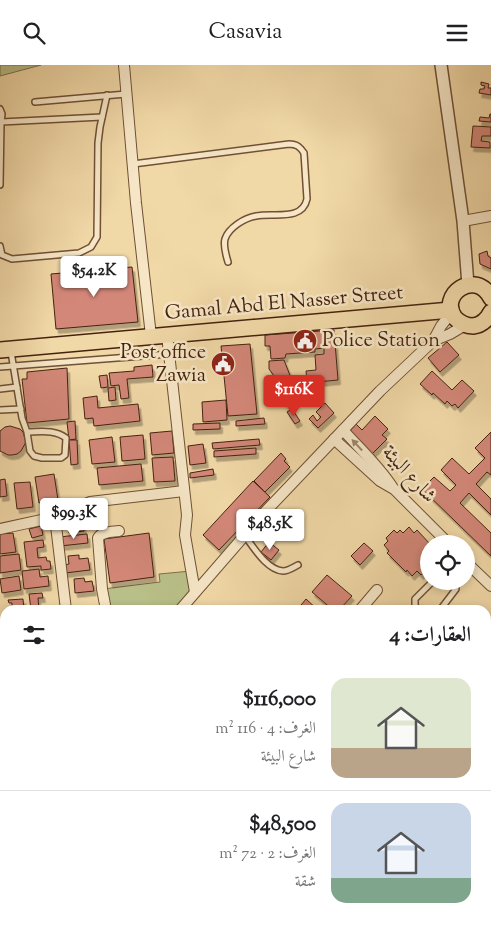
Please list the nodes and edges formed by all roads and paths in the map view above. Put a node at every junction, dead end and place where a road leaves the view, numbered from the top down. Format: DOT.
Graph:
graph roads {
  1 [pos="124,65"];
  2 [pos="442,65"];
  3 [pos="126,94"];
  4 [pos="107,95"];
  5 [pos="35,102"];
  6 [pos="0,109"];
  7 [pos="102,117"];
  8 [pos="1,122"];
  9 [pos="132,164"];
  10 [pos="0,185"];
  11 [pos="491,216"];
  12 [pos="463,221"];
  13 [pos="0,245"];
  14 [pos="228,262"];
  15 [pos="468,285"];
  16 [pos="490,294"];
  17 [pos="451,308"];
  18 [pos="491,312"];
  19 [pos="465,325"];
  20 [pos="151,332"];
  21 [pos="167,335"];
  22 [pos="433,341"];
  23 [pos="3,345"];
  24 [pos="169,354"];
  25 [pos="0,367"];
  26 [pos="14,367"];
  27 [pos="17,387"];
  28 [pos="0,389"];
  29 [pos="21,409"];
  30 [pos="0,410"];
  31 [pos="343,430"];
  32 [pos="27,432"];
  33 [pos="334,439"];
  34 [pos="393,488"];
  35 [pos="184,491"];
  36 [pos="55,517"];
  37 [pos="0,529"];
  38 [pos="120,531"];
  39 [pos="245,535"];
  40 [pos="439,535"];
  41 [pos="298,565"];
  42 [pos="475,571"];
  43 [pos="491,586"];
  44 [pos="376,590"];
  45 [pos="424,590"];
  46 [pos="455,590"];
  47 [pos="195,592"];
  48 [pos="65,605"];
  49 [pos="105,605"];
  50 [pos="184,605"];
  51 [pos="364,605"];
  52 [pos="415,605"];
  53 [pos="444,605"];
  1 -- 3 [label="street"];
  2 -- 12 [label="street"];
  3 -- 4 [label="lane"];
  3 -- 9 [label="street"];
  4 -- 5 [label="lane"];
  4 -- 7 [label="lane"];
  6 -- 8 [label="lane"];
  7 -- 8 [label="lane"];
  7 -- 13 [label="lane"];
  8 -- 10 [label="lane"];
  9 -- 14 [label="lane"];
  9 -- 20 [label="street"];
  11 -- 12 [label="street"];
  12 -- 15 [label="street"];
  15 -- 16 [label="main road"];
  15 -- 17 [label="main road"];
  17 -- 19 [label="main road"];
  17 -- 20 [label="main road, Gamal Abd El Nasser Street"];
  17 -- 21 [label="main road, Gamal Abd El Nasser Street"];
  17 -- 22 [label="street"];
  18 -- 19 [label="main road"];
  19 -- 22 [label="street"];
  20 -- 21 [label="main road, Gamal Abd El Nasser Street"];
  20 -- 23 [label="main road, Gamal Abd El Nasser Street"];
  21 -- 24 [label="street"];
  22 -- 31 [label="street"];
  23 -- 26 [label="lane"];
  24 -- 26 [label="lane"];
  24 -- 35 [label="street"];
  25 -- 26 [label="lane"];
  26 -- 27 [label="lane"];
  27 -- 28 [label="lane"];
  27 -- 29 [label="lane"];
  29 -- 30 [label="lane"];
  29 -- 32 [label="lane"];
  31 -- 33 [label="street"];
  34 -- 31 [label="street, شارع البيئة, one-way"];
  32 -- 32 [label="lane"];
  33 -- 34 [label="street"];
  33 -- 39 [label="street"];
  34 -- 40 [label="street, شارع البيئة"];
  35 -- 36 [label="street"];
  35 -- 47 [label="street"];
  36 -- 37 [label="street"];
  36 -- 48 [label="street"];
  38 -- 49 [label="street"];
  39 -- 41 [label="lane"];
  39 -- 47 [label="street"];
  42 -- 43 [label="street"];
  44 -- 51 [label="street"];
  45 -- 52 [label="lane"];
  46 -- 53 [label="lane"];
  47 -- 50 [label="street"];
}
